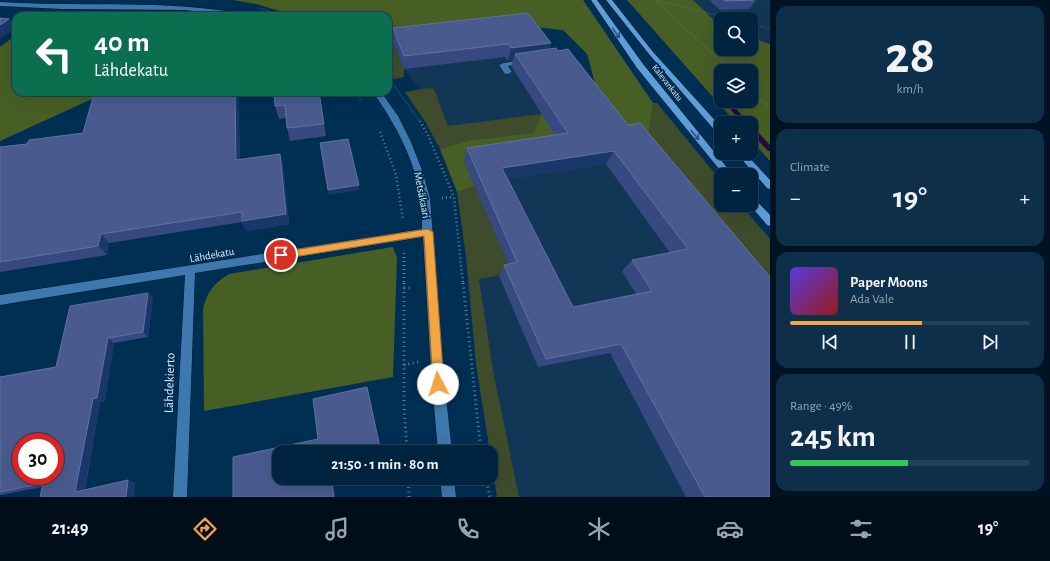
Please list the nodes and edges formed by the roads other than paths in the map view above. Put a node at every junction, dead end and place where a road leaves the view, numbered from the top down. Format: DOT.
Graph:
graph roads {
  1 [pos="594,0"];
  2 [pos="609,0"];
  3 [pos="0,4"];
  4 [pos="227,12"];
  5 [pos="532,61"];
  6 [pos="508,72"];
  7 [pos="380,96"];
  8 [pos="714,124"];
  9 [pos="746,160"];
  10 [pos="723,168"];
  11 [pos="770,186"];
  12 [pos="758,208"];
  13 [pos="770,222"];
  14 [pos="428,232"];
  15 [pos="190,271"];
  16 [pos="0,300"];
  17 [pos="444,445"];
  18 [pos="448,485"];
  19 [pos="180,497"];
  20 [pos="449,497"];
  1 -- 10 [label="main road, Kalevankatu, one-way"];
  2 -- 8 [label="main road, Kalevankatu"];
  3 -- 4 [label="street"];
  5 -- 6 [label="street"];
  7 -- 14 [label="street, Metsäkaari"];
  9 -- 11 [label="main road"];
  12 -- 13 [label="main road"];
  14 -- 15 [label="street, Lähdekatu"];
  14 -- 17 [label="street, Metsäkaari"];
  15 -- 16 [label="street, Lähdekatu"];
  15 -- 19 [label="street, Lähdekierto"];
  18 -- 20 [label="street"];
}
